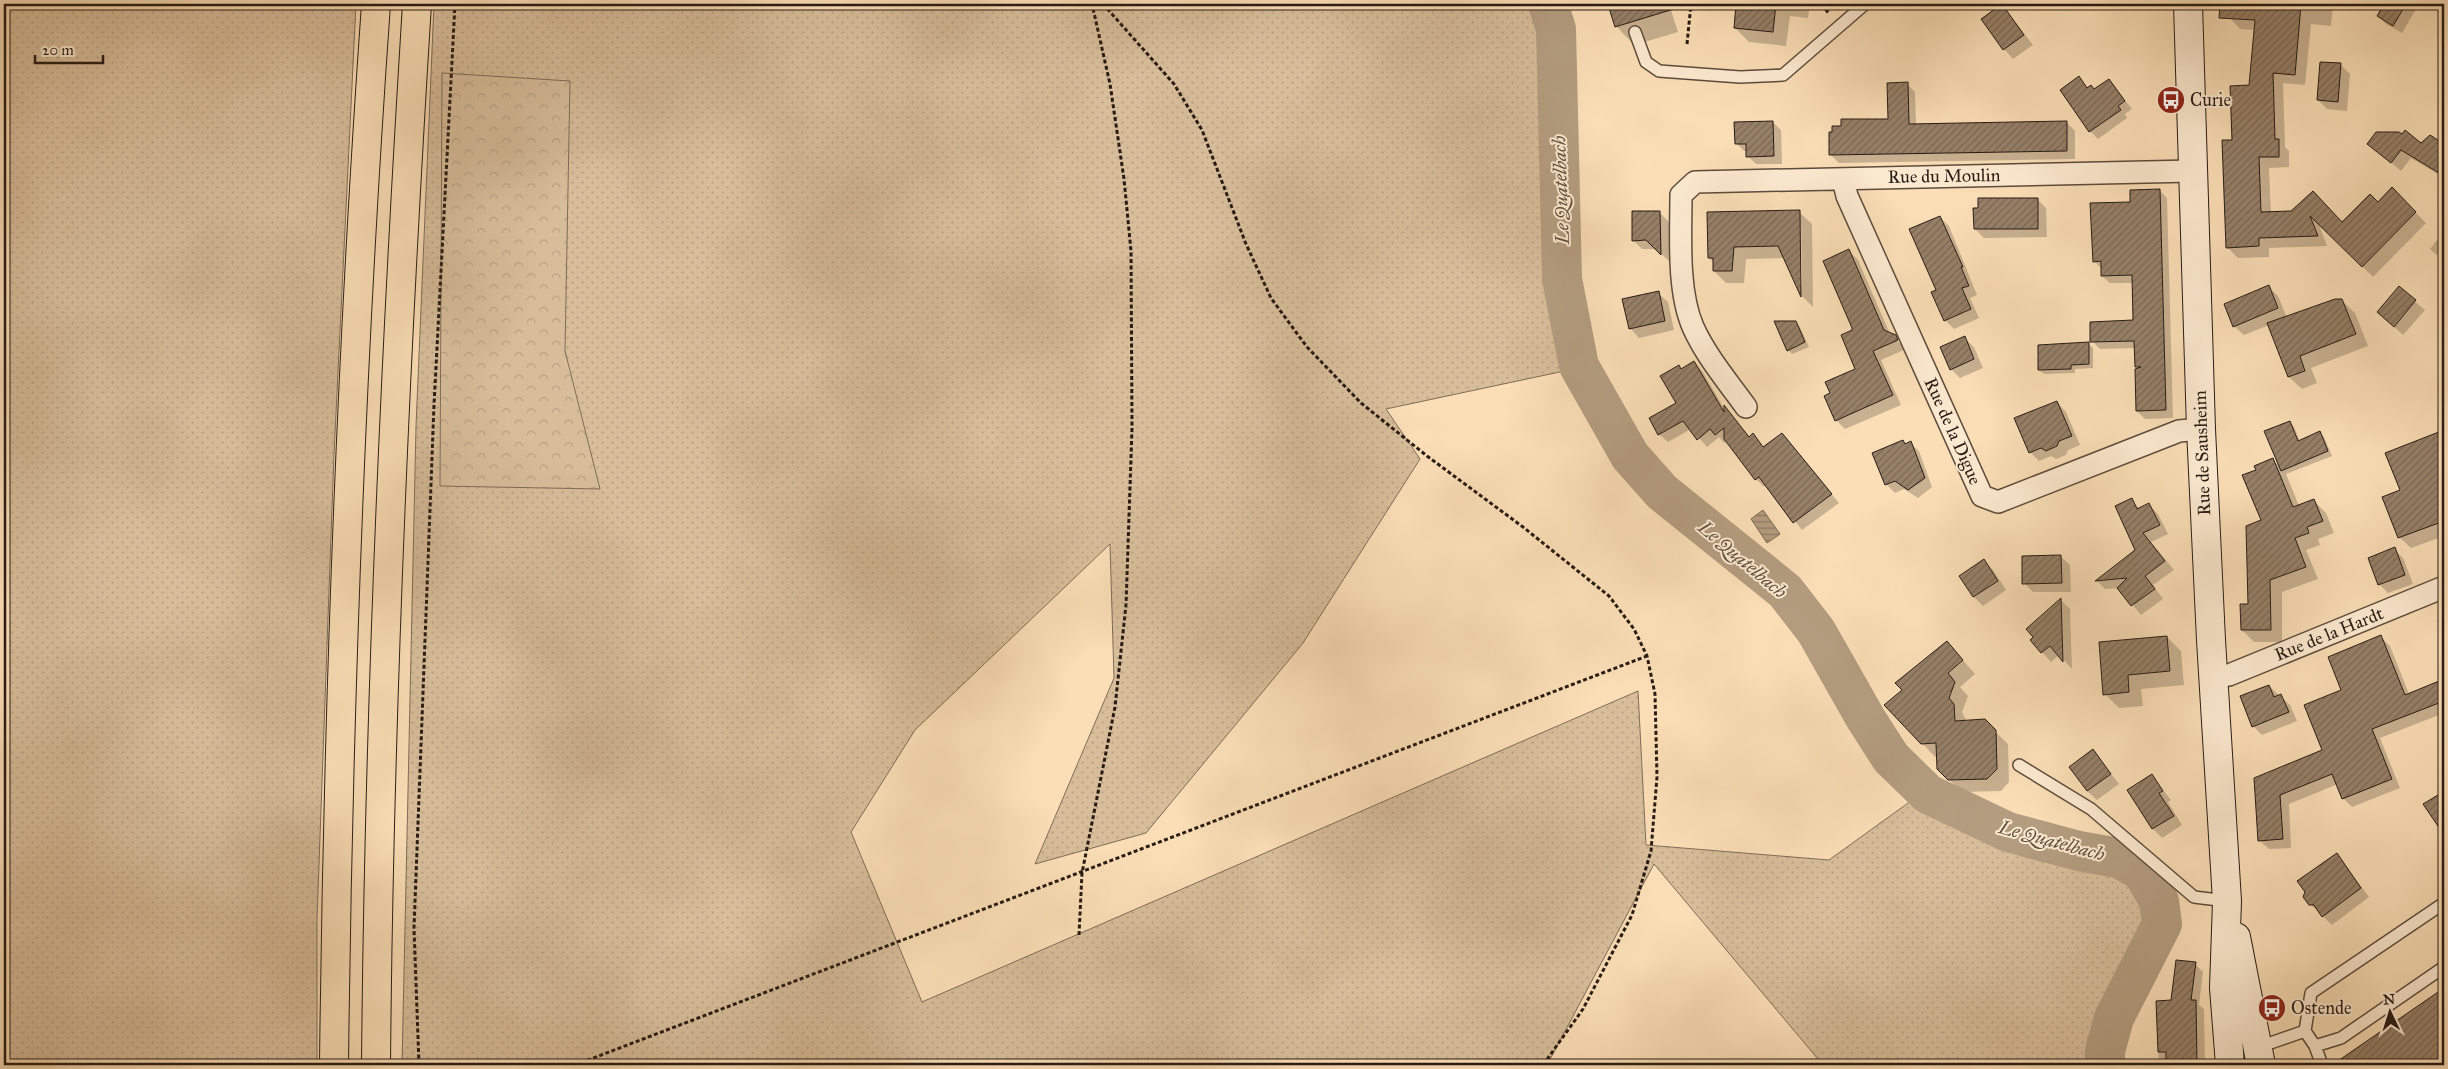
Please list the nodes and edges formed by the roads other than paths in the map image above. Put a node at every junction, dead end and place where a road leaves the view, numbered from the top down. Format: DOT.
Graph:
graph roads {
  1 [pos="376,4"];
  2 [pos="417,4"];
  3 [pos="1865,4"];
  4 [pos="2188,4"];
  5 [pos="1635,32"];
  6 [pos="2192,171"];
  7 [pos="1844,179"];
  8 [pos="1746,407"];
  9 [pos="2201,429"];
  10 [pos="2444,588"];
  11 [pos="2213,678"];
  12 [pos="2019,765"];
  13 [pos="2227,901"];
  14 [pos="2444,903"];
  15 [pos="2444,967"];
  16 [pos="2305,1030"];
  17 [pos="2315,1046"];
  18 [pos="2260,1056"];
  19 [pos="334,1065"];
  20 [pos="376,1065"];
  21 [pos="2230,1065"];
  22 [pos="2322,1065"];
  1 -- 19 [label="highway"];
  2 -- 20 [label="highway"];
  3 -- 5 [label="lane"];
  4 -- 6 [label="main road, Rue de Sausheim"];
  6 -- 7 [label="street, Rue du Moulin"];
  6 -- 9 [label="main road, Rue de Sausheim"];
  7 -- 8 [label="street, Rue du Moulin"];
  7 -- 9 [label="street, Rue de la Digue"];
  9 -- 11 [label="main road, Rue de Sausheim"];
  10 -- 11 [label="street, Rue de la Hardt"];
  11 -- 13 [label="main road, Rue de Sausheim"];
  12 -- 13 [label="lane"];
  13 -- 18 [label="main road, Rue de Sausheim"];
  13 -- 21 [label="main road, Rue de Sausheim"];
  14 -- 16 [label="lane"];
  15 -- 17 [label="lane"];
  16 -- 17 [label="lane"];
  16 -- 18 [label="lane"];
  17 -- 22 [label="lane"];
}
